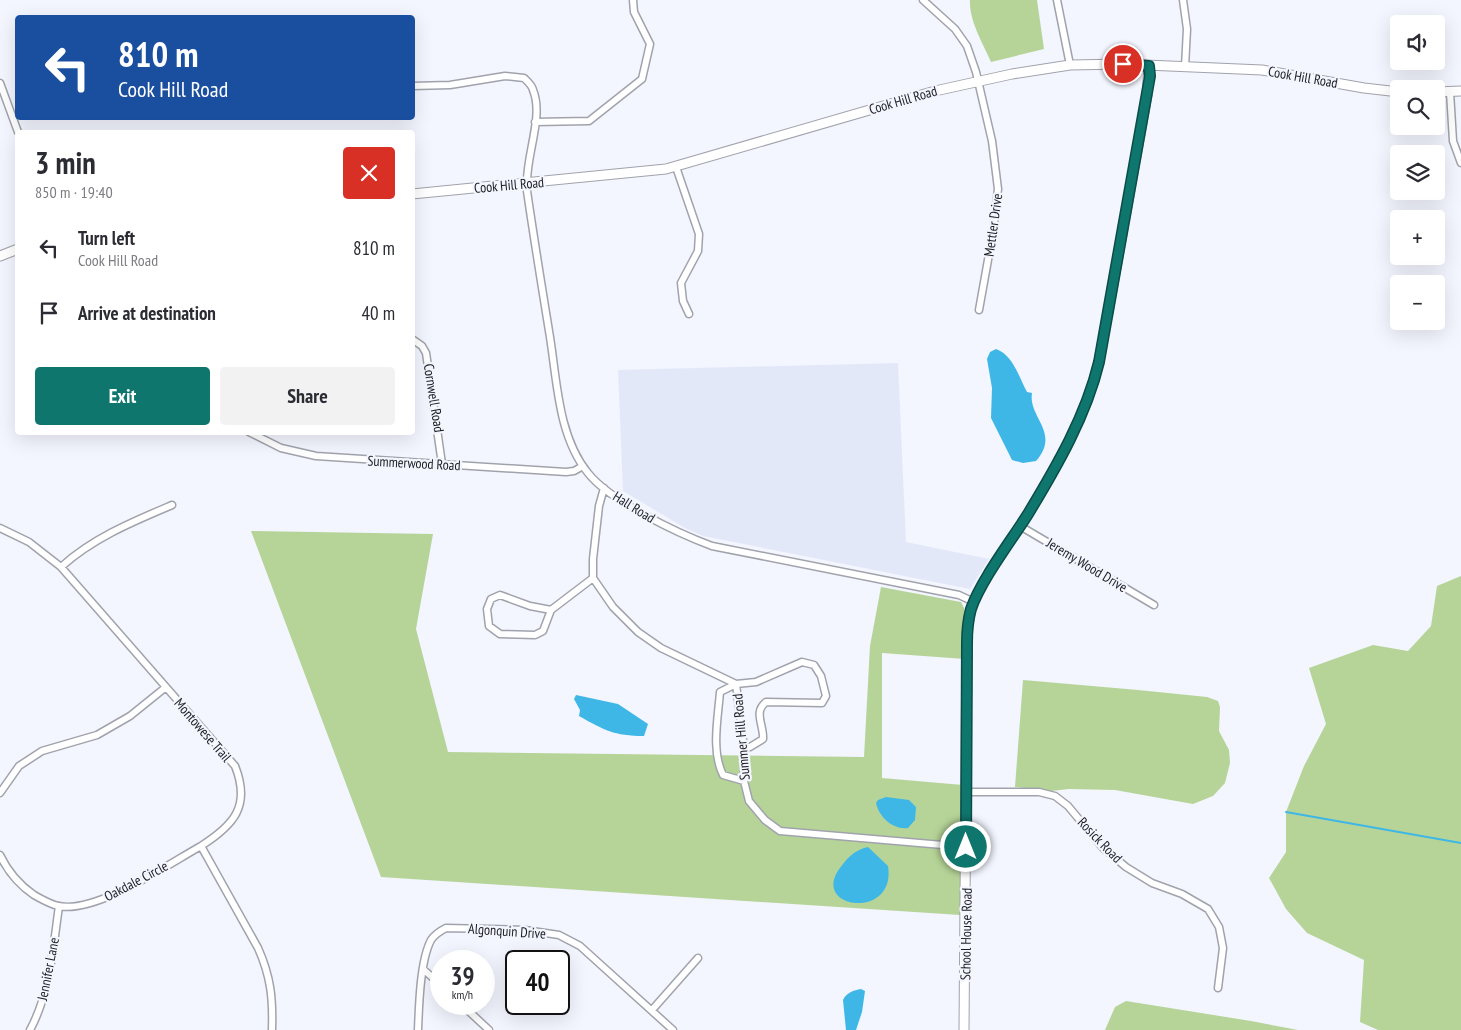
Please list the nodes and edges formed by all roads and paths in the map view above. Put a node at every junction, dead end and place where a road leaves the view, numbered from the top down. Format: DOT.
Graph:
graph roads {
  1 [pos="633,0"];
  2 [pos="922,0"];
  3 [pos="1057,0"];
  4 [pos="1183,0"];
  5 [pos="1070,65"];
  6 [pos="1149,66"];
  7 [pos="1185,67"];
  8 [pos="979,81"];
  9 [pos="0,83"];
  10 [pos="415,86"];
  11 [pos="1390,91"];
  12 [pos="1461,91"];
  13 [pos="1445,92"];
  14 [pos="1450,92"];
  15 [pos="1,93"];
  16 [pos="535,122"];
  17 [pos="17,130"];
  18 [pos="1461,163"];
  19 [pos="676,167"];
  20 [pos="527,184"];
  21 [pos="415,194"];
  22 [pos="15,250"];
  23 [pos="0,256"];
  24 [pos="978,310"];
  25 [pos="689,314"];
  26 [pos="415,341"];
  27 [pos="255,435"];
  28 [pos="442,464"];
  29 [pos="583,466"];
  30 [pos="604,488"];
  31 [pos="172,505"];
  32 [pos="1020,526"];
  33 [pos="0,528"];
  34 [pos="60,567"];
  35 [pos="593,578"];
  36 [pos="974,602"];
  37 [pos="1154,605"];
  38 [pos="552,610"];
  39 [pos="736,684"];
  40 [pos="166,687"];
  41 [pos="744,748"];
  42 [pos="744,781"];
  43 [pos="966,792"];
  44 [pos="0,793"];
  45 [pos="201,846"];
  46 [pos="966,847"];
  47 [pos="0,855"];
  48 [pos="59,906"];
  49 [pos="698,958"];
  50 [pos="424,970"];
  51 [pos="430,975"];
  52 [pos="1218,988"];
  53 [pos="652,1010"];
  54 [pos="473,1015"];
  55 [pos="30,1030"];
  56 [pos="272,1030"];
  57 [pos="418,1030"];
  58 [pos="489,1030"];
  59 [pos="673,1030"];
  60 [pos="964,1030"];
  1 -- 16 [label="street"];
  2 -- 8 [label="street, Mettler Drive"];
  3 -- 5 [label="street"];
  4 -- 7 [label="street"];
  5 -- 6 [label="street, Cook Hill Road"];
  5 -- 8 [label="street, Cook Hill Road"];
  6 -- 7 [label="street, Cook Hill Road"];
  6 -- 32 [label="street, School House Road"];
  7 -- 11 [label="street, Cook Hill Road"];
  8 -- 19 [label="street, Cook Hill Road"];
  8 -- 24 [label="street, Mettler Drive"];
  9 -- 15 [label="street"];
  10 -- 16 [label="street, Hall Road"];
  12 -- 14 [label="street"];
  13 -- 14 [label="street"];
  14 -- 18 [label="street"];
  15 -- 17 [label="street"];
  16 -- 20 [label="street, Hall Road"];
  19 -- 20 [label="street, Cook Hill Road"];
  19 -- 25 [label="street"];
  20 -- 21 [label="street, Cook Hill Road"];
  20 -- 29 [label="street, Hall Road"];
  22 -- 23 [label="street"];
  26 -- 28 [label="street, Cornwell Road"];
  27 -- 28 [label="street, Summerwood Road"];
  28 -- 29 [label="street, Summerwood Road"];
  29 -- 30 [label="street, Hall Road"];
  30 -- 35 [label="street"];
  30 -- 36 [label="street, Hall Road"];
  31 -- 34 [label="street"];
  32 -- 36 [label="street, School House Road"];
  32 -- 37 [label="street, Jeremy Wood Drive"];
  33 -- 34 [label="street, Montowese Trail"];
  34 -- 40 [label="street, Montowese Trail"];
  35 -- 38 [label="street"];
  35 -- 39 [label="street, Summer Hill Road"];
  36 -- 43 [label="street, School House Road"];
  38 -- 38 [label="street"];
  39 -- 41 [label="street, Summer Hill Road"];
  39 -- 41 [label="street"];
  39 -- 42 [label="street"];
  40 -- 44 [label="street"];
  40 -- 45 [label="street, Montowese Trail"];
  41 -- 42 [label="street, Summer Hill Road"];
  42 -- 46 [label="street, Summer Hill Road"];
  43 -- 46 [label="street, School House Road"];
  43 -- 52 [label="street, Rosick Road"];
  45 -- 48 [label="street, Oakdale Circle"];
  45 -- 56 [label="street"];
  46 -- 60 [label="street, School House Road"];
  47 -- 48 [label="street, Oakdale Circle"];
  48 -- 55 [label="street, Jennifer Lane"];
  49 -- 53 [label="street"];
  50 -- 51 [label="street"];
  50 -- 53 [label="street, Algonquin Drive"];
  50 -- 57 [label="street, Algonquin Drive"];
  53 -- 59 [label="street, Algonquin Drive"];
  54 -- 58 [label="street"];
}
